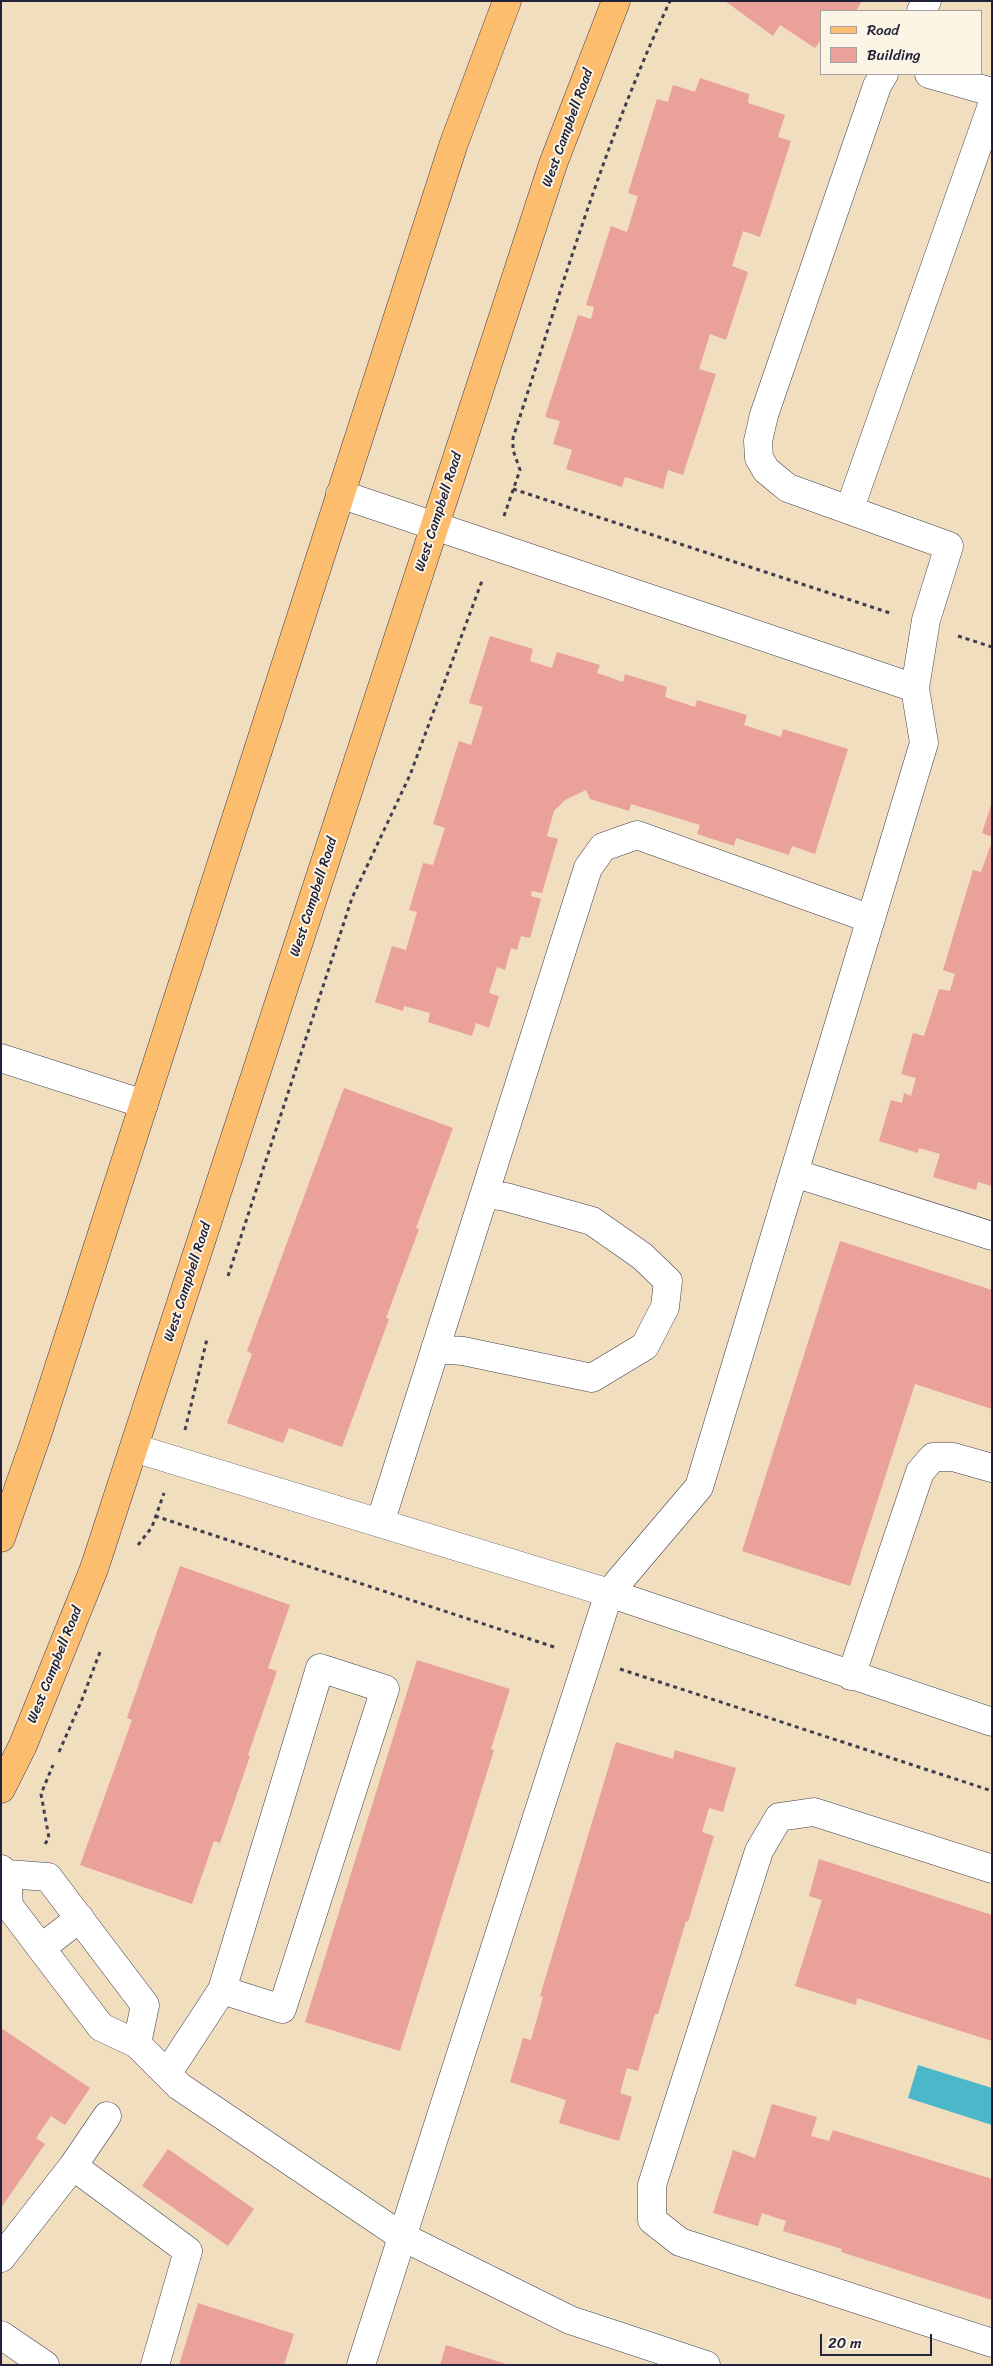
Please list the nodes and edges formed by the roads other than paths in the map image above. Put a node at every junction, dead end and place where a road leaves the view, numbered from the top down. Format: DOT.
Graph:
graph roads {
  1 [pos="507,1"];
  2 [pos="616,1"];
  3 [pos="883,75"];
  4 [pos="932,75"];
  5 [pos="992,92"];
  6 [pos="992,105"];
  7 [pos="340,494"];
  8 [pos="850,508"];
  9 [pos="435,525"];
  10 [pos="915,688"];
  11 [pos="871,919"];
  12 [pos="1,1058"];
  13 [pos="144,1104"];
  14 [pos="794,1173"];
  15 [pos="485,1194"];
  16 [pos="992,1236"];
  17 [pos="436,1349"];
  18 [pos="134,1448"];
  19 [pos="992,1468"];
  20 [pos="380,1523"];
  21 [pos="1,1538"];
  22 [pos="609,1593"];
  23 [pos="851,1676"];
  24 [pos="992,1722"];
  25 [pos="1,1789"];
  26 [pos="992,1869"];
  27 [pos="4,1871"];
  28 [pos="80,1918"];
  29 [pos="41,1948"];
  30 [pos="222,1990"];
  31 [pos="138,2044"];
  32 [pos="167,2074"];
  33 [pos="107,2116"];
  34 [pos="73,2166"];
  35 [pos="401,2236"];
  36 [pos="1,2258"];
  37 [pos="1,2335"];
  38 [pos="992,2343"];
  39 [pos="45,2365"];
  40 [pos="155,2365"];
  41 [pos="361,2365"];
  42 [pos="706,2365"];
  1 -- 7 [label="main road"];
  2 -- 9 [label="main road, West Campbell Road"];
  3 -- 8 [label="street"];
  4 -- 5 [label="street"];
  6 -- 8 [label="street"];
  7 -- 9 [label="street"];
  7 -- 13 [label="main road"];
  8 -- 10 [label="street"];
  9 -- 10 [label="street"];
  9 -- 18 [label="main road, West Campbell Road"];
  10 -- 11 [label="street"];
  11 -- 14 [label="street"];
  11 -- 15 [label="street"];
  12 -- 13 [label="street"];
  13 -- 21 [label="main road"];
  14 -- 16 [label="street"];
  14 -- 22 [label="street"];
  15 -- 17 [label="street"];
  15 -- 17 [label="street"];
  17 -- 20 [label="street"];
  18 -- 20 [label="street"];
  18 -- 25 [label="main road, West Campbell Road"];
  19 -- 23 [label="street"];
  20 -- 22 [label="street"];
  22 -- 23 [label="street"];
  22 -- 35 [label="street"];
  23 -- 24 [label="street"];
  26 -- 38 [label="street"];
  27 -- 28 [label="street"];
  27 -- 29 [label="street"];
  28 -- 29 [label="street"];
  28 -- 31 [label="street"];
  29 -- 31 [label="street"];
  30 -- 30 [label="street"];
  30 -- 32 [label="street"];
  31 -- 32 [label="street"];
  32 -- 35 [label="street"];
  33 -- 34 [label="street"];
  34 -- 36 [label="street"];
  34 -- 40 [label="street"];
  35 -- 41 [label="street"];
  35 -- 42 [label="street"];
  37 -- 39 [label="street"];
}
